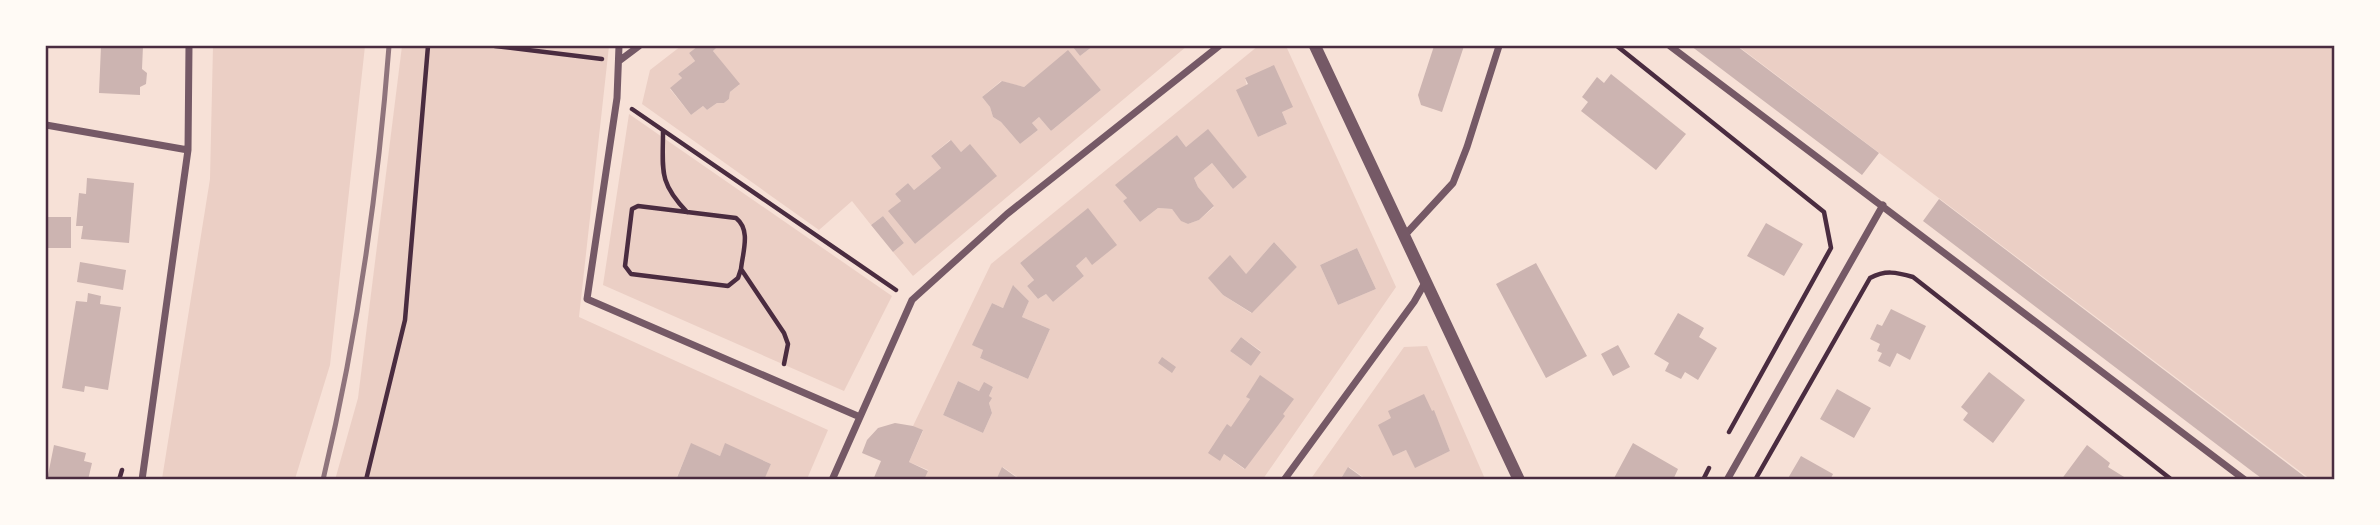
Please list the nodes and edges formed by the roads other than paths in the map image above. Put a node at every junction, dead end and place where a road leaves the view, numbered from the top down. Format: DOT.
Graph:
graph roads {
  1 [pos="189,46"];
  2 [pos="619,46"];
  3 [pos="639,46"];
  4 [pos="1219,46"];
  5 [pos="1314,46"];
  6 [pos="1499,46"];
  7 [pos="1670,46"];
  8 [pos="619,61"];
  9 [pos="46,125"];
  10 [pos="188,150"];
  11 [pos="1883,205"];
  12 [pos="1404,236"];
  13 [pos="1426,281"];
  14 [pos="860,417"];
  15 [pos="142,480"];
  16 [pos="832,480"];
  17 [pos="1284,480"];
  18 [pos="1519,480"];
  19 [pos="1727,480"];
  20 [pos="2245,480"];
  1 -- 10 [label="street"];
  2 -- 8 [label="street"];
  3 -- 8 [label="street"];
  4 -- 14 [label="street"];
  5 -- 12 [label="street"];
  6 -- 12 [label="street"];
  7 -- 11 [label="street"];
  8 -- 14 [label="street"];
  9 -- 10 [label="street"];
  10 -- 15 [label="street"];
  11 -- 19 [label="street"];
  11 -- 20 [label="street"];
  12 -- 13 [label="street"];
  13 -- 17 [label="street"];
  13 -- 18 [label="street"];
  14 -- 16 [label="street"];
}
